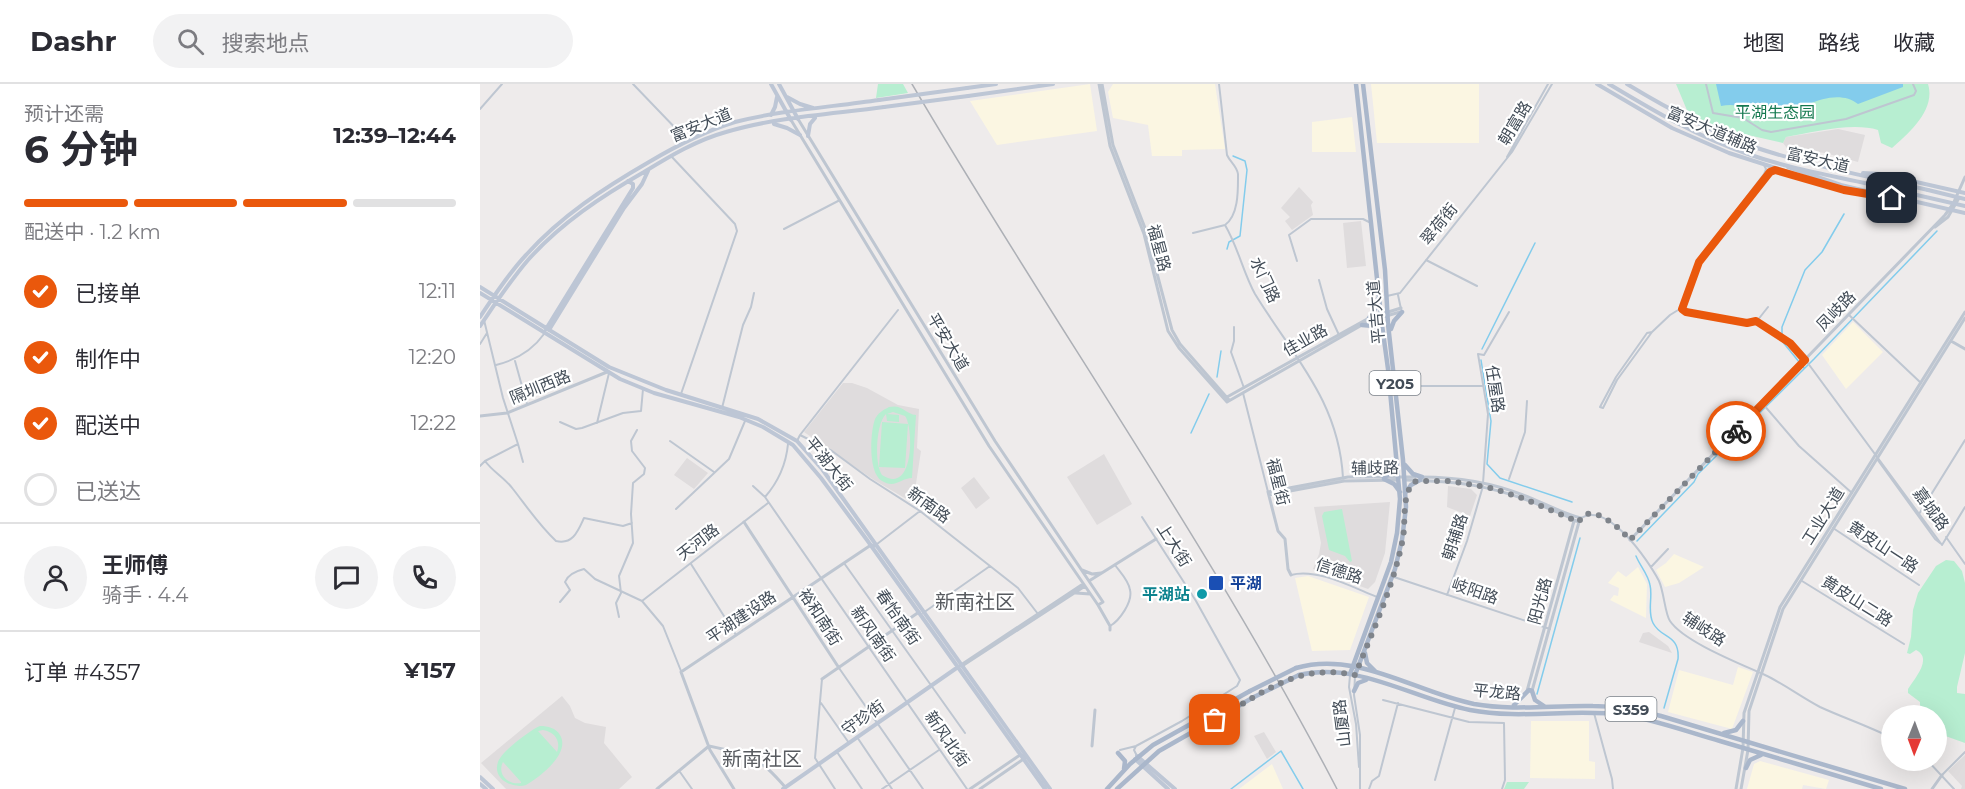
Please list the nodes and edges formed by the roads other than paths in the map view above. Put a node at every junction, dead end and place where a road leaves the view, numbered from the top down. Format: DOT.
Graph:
graph roads {
  1 [pos="502,84"];
  2 [pos="633,84"];
  3 [pos="771,84"];
  4 [pos="779,84"];
  5 [pos="996,84"];
  6 [pos="1053,84"];
  7 [pos="1100,84"];
  8 [pos="1219,84"];
  9 [pos="1356,84"];
  10 [pos="1363,84"];
  11 [pos="1550,84"];
  12 [pos="1609,84"];
  13 [pos="1627,84"];
  14 [pos="1706,84"];
  15 [pos="1913,84"];
  16 [pos="986,85"];
  17 [pos="1598,85"];
  18 [pos="776,93"];
  19 [pos="784,94"];
  20 [pos="820,108"];
  21 [pos="480,109"];
  22 [pos="794,112"];
  23 [pos="787,113"];
  24 [pos="767,116"];
  25 [pos="817,116"];
  26 [pos="798,119"];
  27 [pos="791,120"];
  28 [pos="767,124"];
  29 [pos="682,135"];
  30 [pos="800,135"];
  31 [pos="808,136"];
  32 [pos="694,138"];
  33 [pos="683,143"];
  34 [pos="671,156"];
  35 [pos="1759,158"];
  36 [pos="1505,160"];
  37 [pos="1764,165"];
  38 [pos="651,167"];
  39 [pos="1777,169"];
  40 [pos="1851,172"];
  41 [pos="1965,177"];
  42 [pos="627,181"];
  43 [pos="1961,192"];
  44 [pos="1900,198"];
  45 [pos="1965,199"];
  46 [pos="840,200"];
  47 [pos="1965,207"];
  48 [pos="1951,210"];
  49 [pos="1371,212"];
  50 [pos="1963,213"];
  51 [pos="1363,219"];
  52 [pos="1372,224"];
  53 [pos="1225,225"];
  54 [pos="784,229"];
  55 [pos="1193,233"];
  56 [pos="1708,249"];
  57 [pos="1425,260"];
  58 [pos="1297,261"];
  59 [pos="1319,280"];
  60 [pos="1386,284"];
  61 [pos="1378,285"];
  62 [pos="1476,286"];
  63 [pos="480,287"];
  64 [pos="480,293"];
  65 [pos="754,293"];
  66 [pos="1379,294"];
  67 [pos="1398,295"];
  68 [pos="1387,296"];
  69 [pos="495,299"];
  70 [pos="1768,307"];
  71 [pos="1682,309"];
  72 [pos="898,310"];
  73 [pos="1401,310"];
  74 [pos="1509,312"];
  75 [pos="1965,312"];
  76 [pos="1388,313"];
  77 [pos="1849,314"];
  78 [pos="1381,315"];
  79 [pos="1369,318"];
  80 [pos="1965,318"];
  81 [pos="482,319"];
  82 [pos="1756,321"];
  83 [pos="1362,326"];
  84 [pos="480,327"];
  85 [pos="1234,327"];
  86 [pos="546,331"];
  87 [pos="487,333"];
  88 [pos="1383,333"];
  89 [pos="1340,334"];
  90 [pos="1390,335"];
  91 [pos="1950,340"];
  92 [pos="480,344"];
  93 [pos="1391,345"];
  94 [pos="1385,346"];
  95 [pos="1965,350"];
  96 [pos="514,360"];
  97 [pos="1297,360"];
  98 [pos="1807,363"];
  99 [pos="496,364"];
  100 [pos="608,373"];
  101 [pos="1921,383"];
  102 [pos="1396,386"];
  103 [pos="1483,386"];
  104 [pos="643,389"];
  105 [pos="1243,390"];
  106 [pos="681,394"];
  107 [pos="1227,400"];
  108 [pos="1527,401"];
  109 [pos="527,404"];
  110 [pos="1764,406"];
  111 [pos="1602,408"];
  112 [pos="722,409"];
  113 [pos="507,413"];
  114 [pos="480,416"];
  115 [pos="747,417"];
  116 [pos="560,422"];
  117 [pos="983,422"];
  118 [pos="597,423"];
  119 [pos="977,426"];
  120 [pos="637,430"];
  121 [pos="800,435"];
  122 [pos="1965,440"];
  123 [pos="670,441"];
  124 [pos="788,441"];
  125 [pos="796,441"];
  126 [pos="518,444"];
  127 [pos="1877,457"];
  128 [pos="1401,460"];
  129 [pos="485,461"];
  130 [pos="523,462"];
  131 [pos="480,466"];
  132 [pos="715,473"];
  133 [pos="1343,478"];
  134 [pos="1384,478"];
  135 [pos="1402,478"];
  136 [pos="1421,478"];
  137 [pos="1509,479"];
  138 [pos="1483,484"];
  139 [pos="753,486"];
  140 [pos="1268,493"];
  141 [pos="1853,494"];
  142 [pos="1403,495"];
  143 [pos="765,497"];
  144 [pos="768,502"];
  145 [pos="1965,507"];
  146 [pos="676,509"];
  147 [pos="920,512"];
  148 [pos="1918,515"];
  149 [pos="1142,517"];
  150 [pos="1575,518"];
  151 [pos="1580,520"];
  152 [pos="744,522"];
  153 [pos="632,523"];
  154 [pos="1833,528"];
  155 [pos="1946,537"];
  156 [pos="1156,539"];
  157 [pos="1630,540"];
  158 [pos="873,546"];
  159 [pos="1668,549"];
  160 [pos="844,563"];
  161 [pos="690,564"];
  162 [pos="1965,564"];
  163 [pos="1115,565"];
  164 [pos="990,566"];
  165 [pos="1650,567"];
  166 [pos="1081,570"];
  167 [pos="1103,573"];
  168 [pos="1077,575"];
  169 [pos="1291,576"];
  170 [pos="1393,576"];
  171 [pos="820,579"];
  172 [pos="1798,581"];
  173 [pos="1089,582"];
  174 [pos="1084,585"];
  175 [pos="1919,585"];
  176 [pos="1075,591"];
  177 [pos="621,593"];
  178 [pos="1091,595"];
  179 [pos="1447,595"];
  180 [pos="1378,597"];
  181 [pos="793,598"];
  182 [pos="642,601"];
  183 [pos="560,602"];
  184 [pos="1098,605"];
  185 [pos="921,613"];
  186 [pos="1038,614"];
  187 [pos="619,618"];
  188 [pos="1110,628"];
  189 [pos="1548,629"];
  190 [pos="892,631"];
  191 [pos="736,635"];
  192 [pos="1904,644"];
  193 [pos="868,648"];
  194 [pos="1365,648"];
  195 [pos="960,666"];
  196 [pos="1355,667"];
  197 [pos="839,668"];
  198 [pos="681,672"];
  199 [pos="1759,672"];
  200 [pos="1353,674"];
  201 [pos="1380,674"];
  202 [pos="822,679"];
  203 [pos="1371,680"];
  204 [pos="932,686"];
  205 [pos="1354,691"];
  206 [pos="1530,691"];
  207 [pos="1383,699"];
  208 [pos="820,702"];
  209 [pos="907,703"];
  210 [pos="1398,704"];
  211 [pos="1456,707"];
  212 [pos="1508,707"];
  213 [pos="1546,707"];
  214 [pos="1095,710"];
  215 [pos="1594,713"];
  216 [pos="1452,718"];
  217 [pos="1743,722"];
  218 [pos="877,723"];
  219 [pos="1881,732"];
  220 [pos="965,733"];
  221 [pos="1719,733"];
  222 [pos="857,737"];
  223 [pos="1745,741"];
  224 [pos="849,742"];
  225 [pos="709,746"];
  226 [pos="1092,746"];
  227 [pos="1136,746"];
  228 [pos="939,749"];
  229 [pos="1745,749"];
  230 [pos="837,751"];
  231 [pos="1119,751"];
  232 [pos="1965,752"];
  233 [pos="1767,755"];
  234 [pos="1023,757"];
  235 [pos="1136,757"];
  236 [pos="819,764"];
  237 [pos="1143,764"];
  238 [pos="1746,768"];
  239 [pos="909,770"];
  240 [pos="1359,770"];
  241 [pos="679,771"];
  242 [pos="1123,771"];
  243 [pos="1938,771"];
  244 [pos="1942,775"];
  245 [pos="480,777"];
  246 [pos="1435,780"];
  247 [pos="480,784"];
  248 [pos="889,784"];
  249 [pos="784,788"];
  250 [pos="486,789"];
  251 [pos="493,789"];
  252 [pos="657,789"];
  253 [pos="692,789"];
  254 [pos="734,789"];
  255 [pos="835,789"];
  256 [pos="862,789"];
  257 [pos="882,789"];
  258 [pos="892,789"];
  259 [pos="923,789"];
  260 [pos="969,789"];
  261 [pos="980,789"];
  262 [pos="1045,789"];
  263 [pos="1050,789"];
  264 [pos="1107,789"];
  265 [pos="1117,789"];
  266 [pos="1168,789"];
  267 [pos="1175,789"];
  268 [pos="1360,789"];
  269 [pos="1370,789"];
  270 [pos="1502,789"];
  271 [pos="1612,789"];
  272 [pos="1736,789"];
  273 [pos="1742,789"];
  274 [pos="1881,789"];
  275 [pos="1905,789"];
  276 [pos="1932,789"];
  277 [pos="1954,789"];
  1 -- 21 [label="street"];
  2 -- 29 [label="street"];
  3 -- 18 [label="main road, 平安大道"];
  4 -- 19 [label="main road, 平安大道"];
  5 -- 16 [label="main road, 富安大道"];
  6 -- 25 [label="main road, 富安大道, bridge"];
  7 -- 107 [label="street, 福星路"];
  8 -- 53 [label="street"];
  9 -- 49 [label="main road, 平吉大道 / Y205"];
  10 -- 60 [label="main road, 平吉大道 / Y205"];
  11 -- 36 [label="street, 朝富路"];
  12 -- 35 [label="main road, 富安大道"];
  13 -- 40 [label="main road, 富安大道"];
  14 -- 15 [label="street"];
  16 -- 20 [label="main road, 富安大道, bridge"];
  17 -- 37 [label="main road, 富安大道辅路"];
  18 -- 23 [label="main road, 平安大道"];
  18 -- 24 [label="main road"];
  19 -- 20 [label="main road"];
  19 -- 22 [label="main road, 平安大道"];
  20 -- 22 [label="main road, 富安大道"];
  22 -- 23 [label="main road, 富安大道"];
  22 -- 26 [label="main road, 平安大道"];
  23 -- 24 [label="main road, 富安大道"];
  23 -- 27 [label="main road, 平安大道"];
  24 -- 32 [label="main road, 富安大道"];
  25 -- 26 [label="main road, 富安大道"];
  25 -- 31 [label="main road"];
  26 -- 27 [label="main road, 富安大道"];
  26 -- 31 [label="street, 平安大道"];
  27 -- 28 [label="main road, 富安大道"];
  27 -- 30 [label="street, 平安大道"];
  28 -- 30 [label="main road"];
  28 -- 34 [label="main road, 富安大道"];
  29 -- 32 [label="street"];
  29 -- 33 [label="street"];
  30 -- 46 [label="street, 平安大道"];
  31 -- 117 [label="street, 平安大道"];
  32 -- 33 [label="main road, 富安大道"];
  33 -- 69 [label="main road, 富安大道"];
  34 -- 38 [label="main road, 富安大道"];
  34 -- 106 [label="street"];
  35 -- 44 [label="main road"];
  35 -- 47 [label="main road, 富安大道, bridge"];
  36 -- 57 [label="street, 翠荷街"];
  37 -- 39 [label="main road, 富安大道辅路"];
  37 -- 56 [label="street"];
  38 -- 42 [label="main road, 富安大道"];
  38 -- 86 [label="main road"];
  39 -- 44 [label="main road, 富安大道辅路"];
  39 -- 56 [label="street"];
  40 -- 43 [label="main road"];
  40 -- 45 [label="main road, 富安大道, bridge"];
  41 -- 43 [label="street, 凤岐路"];
  42 -- 69 [label="main road, 富安大道"];
  42 -- 86 [label="main road"];
  43 -- 48 [label="street, 凤岐路"];
  44 -- 48 [label="main road, 富安大道辅路"];
  46 -- 54 [label="street"];
  46 -- 119 [label="street, 平安大道"];
  48 -- 50 [label="main road, 富安大道辅路"];
  48 -- 77 [label="street, 凤岐路"];
  49 -- 51 [label="street"];
  49 -- 52 [label="main road, 平吉大道 / Y205"];
  51 -- 52 [label="street"];
  51 -- 58 [label="street"];
  52 -- 61 [label="main road, 平吉大道 / Y205"];
  53 -- 55 [label="street"];
  53 -- 97 [label="street, 水门路"];
  56 -- 71 [label="street"];
  57 -- 62 [label="street"];
  57 -- 67 [label="street, 翠荷街"];
  59 -- 89 [label="street"];
  60 -- 61 [label="main road"];
  60 -- 68 [label="main road, 平吉大道 / Y205"];
  61 -- 66 [label="main road, 平吉大道 / Y205"];
  63 -- 69 [label="main road, 平湖大街"];
  64 -- 69 [label="main road, 平湖大街"];
  65 -- 112 [label="street"];
  66 -- 78 [label="main road, 平吉大道 / Y205"];
  66 -- 79 [label="main road"];
  67 -- 68 [label="street"];
  67 -- 73 [label="street"];
  68 -- 76 [label="main road, 平吉大道 / Y205"];
  69 -- 81 [label="main road, 富安大道"];
  69 -- 86 [label="main road, 平湖大街"];
  70 -- 82 [label="street"];
  71 -- 82 [label="street"];
  71 -- 111 [label="street"];
  72 -- 121 [label="street"];
  73 -- 76 [label="street, 佳业路"];
  73 -- 90 [label="main road"];
  74 -- 103 [label="street, 任屋路"];
  75 -- 91 [label="street, 工业大道"];
  76 -- 78 [label="street, 佳业路"];
  76 -- 90 [label="main road, 平吉大道 / Y205"];
  77 -- 98 [label="street, 凤岐路"];
  77 -- 101 [label="street"];
  78 -- 79 [label="street, 佳业路"];
  78 -- 83 [label="street, 佳业路"];
  78 -- 88 [label="main road, 平吉大道 / Y205"];
  79 -- 89 [label="street, 佳业路"];
  80 -- 91 [label="street, 工业大道"];
  81 -- 84 [label="main road, 富安大道"];
  81 -- 87 [label="street"];
  82 -- 98 [label="street, 嘉城路"];
  83 -- 88 [label="main road"];
  83 -- 97 [label="street, 佳业路"];
  85 -- 105 [label="street, 福星街"];
  86 -- 96 [label="street"];
  86 -- 100 [label="main road, 平湖大街"];
  86 -- 106 [label="main road, 平湖大街"];
  87 -- 92 [label="street"];
  87 -- 99 [label="street"];
  88 -- 94 [label="main road, 平吉大道 / Y205"];
  89 -- 97 [label="street, 佳业路"];
  90 -- 93 [label="main road, 平吉大道 / Y205"];
  91 -- 95 [label="street"];
  91 -- 101 [label="street, 工业大道"];
  91 -- 127 [label="street, 工业大道"];
  93 -- 94 [label="main road"];
  93 -- 102 [label="main road, 平吉大道 / Y205"];
  94 -- 128 [label="main road, 平吉大道 / Y205"];
  96 -- 99 [label="street"];
  96 -- 109 [label="street"];
  97 -- 105 [label="street, 佳业路"];
  97 -- 133 [label="street, 水门路"];
  98 -- 110 [label="street, 凤岐路"];
  98 -- 127 [label="street, 嘉城路"];
  99 -- 113 [label="street"];
  100 -- 104 [label="main road, 平湖大街"];
  100 -- 109 [label="street, 隔圳西路"];
  100 -- 118 [label="street"];
  101 -- 127 [label="street, 工业大道"];
  102 -- 103 [label="street"];
  102 -- 128 [label="main road, 平吉大道 / Y205"];
  103 -- 138 [label="street, 任屋路"];
  104 -- 112 [label="main road, 平湖大街"];
  104 -- 118 [label="street"];
  105 -- 107 [label="street, 佳业路"];
  105 -- 140 [label="street, 福星街"];
  106 -- 112 [label="main road, 平湖大街"];
  108 -- 137 [label="street"];
  109 -- 113 [label="street, 隔圳西路"];
  110 -- 141 [label="street"];
  110 -- 157 [label="street, 凤岐路"];
  112 -- 115 [label="main road, 平湖大街"];
  113 -- 114 [label="street, 隔圳西路"];
  113 -- 126 [label="street"];
  115 -- 124 [label="main road, 平湖大街"];
  115 -- 125 [label="main road, 平湖大街"];
  115 -- 132 [label="street"];
  116 -- 118 [label="street"];
  117 -- 119 [label="street"];
  117 -- 166 [label="street, 平安大道"];
  119 -- 168 [label="street, 平安大道"];
  120 -- 153 [label="street"];
  121 -- 125 [label="street"];
  121 -- 147 [label="street, 新南路"];
  122 -- 148 [label="street"];
  123 -- 132 [label="street"];
  124 -- 143 [label="street"];
  124 -- 158 [label="main road, 平湖大街"];
  125 -- 158 [label="main road, 平湖大街"];
  126 -- 129 [label="street"];
  126 -- 130 [label="street"];
  127 -- 141 [label="street, 工业大道"];
  127 -- 148 [label="street, 嘉城路"];
  128 -- 134 [label="main road"];
  128 -- 135 [label="main road, 平吉大道 / Y205"];
  128 -- 136 [label="main road"];
  129 -- 131 [label="street"];
  129 -- 153 [label="street"];
  132 -- 146 [label="street"];
  133 -- 134 [label="street"];
  133 -- 140 [label="street"];
  134 -- 135 [label="street"];
  134 -- 140 [label="street, 辅歧路"];
  134 -- 142 [label="main road"];
  135 -- 136 [label="street, 辅歧路"];
  135 -- 142 [label="main road, 平吉大道 / Y205"];
  136 -- 138 [label="street, 辅歧路"];
  136 -- 142 [label="main road"];
  138 -- 150 [label="street, 辅歧路"];
  138 -- 179 [label="street, 朝辅路"];
  139 -- 143 [label="street, 新风南街"];
  140 -- 169 [label="street, 福星街"];
  141 -- 154 [label="street, 工业大道"];
  141 -- 172 [label="street, 工业大道"];
  142 -- 170 [label="main road, 平吉大道 / Y205"];
  142 -- 180 [label="main road, 平吉大道 / Y205"];
  143 -- 144 [label="street, 新风南街"];
  144 -- 152 [label="street, 天河路"];
  144 -- 171 [label="street, 新风南街"];
  145 -- 155 [label="street"];
  147 -- 158 [label="street"];
  147 -- 164 [label="street, 新南路"];
  148 -- 155 [label="street, 嘉城路"];
  149 -- 156 [label="street, 上大街"];
  150 -- 151 [label="street, 辅歧路"];
  150 -- 189 [label="street, 阳光路"];
  151 -- 157 [label="street, 辅岐路"];
  151 -- 189 [label="street, 阳光路"];
  152 -- 161 [label="street, 天河路"];
  152 -- 181 [label="street, 裕和南街"];
  153 -- 177 [label="street"];
  154 -- 172 [label="street, 工业大道"];
  154 -- 175 [label="street, 黄皮山一路"];
  155 -- 162 [label="street"];
  156 -- 163 [label="street, 守珍街"];
  156 -- 227 [label="street, 上大街"];
  157 -- 165 [label="street, 辅岐路"];
  158 -- 160 [label="street, 平湖建设路"];
  158 -- 185 [label="main road, 平湖大街"];
  159 -- 165 [label="street"];
  160 -- 171 [label="street, 平湖建设路"];
  160 -- 190 [label="street, 春怡南街"];
  161 -- 182 [label="street, 天河路"];
  161 -- 191 [label="street"];
  163 -- 167 [label="street, 守珍街"];
  163 -- 188 [label="street"];
  164 -- 185 [label="street"];
  164 -- 186 [label="street, 新南路"];
  165 -- 199 [label="street, 辅岐路"];
  166 -- 167 [label="street"];
  166 -- 173 [label="street, 平安大道"];
  167 -- 173 [label="street, 守珍街"];
  168 -- 174 [label="street, 平安大道"];
  168 -- 176 [label="street"];
  169 -- 180 [label="street, 信德路"];
  170 -- 179 [label="street, 岐阳路"];
  170 -- 194 [label="main road, 平吉大道 / Y205"];
  171 -- 181 [label="street, 平湖建设路"];
  171 -- 193 [label="street, 新风南街"];
  172 -- 192 [label="street, 黄皮山二路"];
  172 -- 199 [label="street, 工业大道"];
  173 -- 174 [label="street, 守珍街"];
  173 -- 184 [label="street, 平安大道"];
  174 -- 176 [label="street, 守珍街"];
  174 -- 178 [label="street, 平安大道"];
  176 -- 178 [label="street"];
  176 -- 186 [label="street, 守珍街"];
  176 -- 195 [label="street, 守珍街"];
  177 -- 182 [label="street"];
  177 -- 183 [label="street"];
  177 -- 187 [label="street"];
  178 -- 184 [label="street, 平安大道"];
  179 -- 189 [label="street, 岐阳路"];
  180 -- 196 [label="main road, 平吉大道 / Y205"];
  181 -- 191 [label="street, 平湖建设路"];
  181 -- 197 [label="street, 裕和南街"];
  182 -- 198 [label="street"];
  184 -- 188 [label="street, 平安大道"];
  185 -- 190 [label="street"];
  185 -- 195 [label="main road, 平湖大街"];
  186 -- 195 [label="street, 守珍街"];
  189 -- 206 [label="street, 阳光路"];
  190 -- 193 [label="street"];
  190 -- 204 [label="street, 春怡南街"];
  191 -- 198 [label="street, 平湖建设路"];
  193 -- 197 [label="street"];
  193 -- 209 [label="street, 新风南街"];
  194 -- 196 [label="main road, 平吉大道 / Y205"];
  194 -- 201 [label="main road"];
  195 -- 204 [label="main road, 守珍街"];
  195 -- 234 [label="main road, 平湖大街"];
  196 -- 200 [label="main road, 平吉大道 / Y205"];
  196 -- 201 [label="main road, 平龙路 / S359"];
  196 -- 235 [label="main road, 平龙路 / S359, bridge"];
  197 -- 202 [label="street"];
  197 -- 218 [label="street, 裕和南街"];
  198 -- 225 [label="street"];
  199 -- 217 [label="street, 工业大道"];
  199 -- 219 [label="street, 辅岐路"];
  199 -- 223 [label="street, 工业大道"];
  200 -- 203 [label="main road, 平龙路 / S359"];
  200 -- 205 [label="street, 山厦路"];
  200 -- 237 [label="main road, 平龙路 / S359, bridge"];
  200 -- 240 [label="street, 山厦路"];
  201 -- 212 [label="main road, 平龙路 / S359"];
  202 -- 208 [label="street"];
  203 -- 205 [label="main road"];
  203 -- 211 [label="main road, 平龙路 / S359"];
  204 -- 209 [label="main road, 守珍街"];
  204 -- 220 [label="street, 春怡南街"];
  205 -- 240 [label="street, 山厦路"];
  206 -- 212 [label="main road"];
  206 -- 213 [label="main road"];
  207 -- 210 [label="street"];
  208 -- 224 [label="street"];
  208 -- 236 [label="street"];
  209 -- 218 [label="main road, 守珍街"];
  209 -- 228 [label="street, 新风北街"];
  210 -- 216 [label="street"];
  210 -- 269 [label="street"];
  211 -- 215 [label="main road, 平龙路 / S359"];
  211 -- 216 [label="street"];
  212 -- 213 [label="main road, 平龙路 / S359"];
  213 -- 221 [label="main road, 平龙路 / S359"];
  214 -- 226 [label="street"];
  215 -- 229 [label="main road, 平龙路 / S359"];
  215 -- 271 [label="street"];
  216 -- 246 [label="street"];
  216 -- 270 [label="street"];
  217 -- 221 [label="main road"];
  217 -- 223 [label="street, 工业大道"];
  218 -- 222 [label="main road, 守珍街"];
  218 -- 239 [label="street, 裕和南街"];
  221 -- 223 [label="main road, 平龙路 / S359"];
  222 -- 224 [label="main road, 守珍街"];
  222 -- 248 [label="street"];
  223 -- 229 [label="street, 工业大道"];
  223 -- 275 [label="main road, 平龙路 / S359"];
  224 -- 230 [label="main road, 守珍街"];
  225 -- 241 [label="street"];
  225 -- 249 [label="street"];
  225 -- 254 [label="street"];
  227 -- 231 [label="street"];
  227 -- 235 [label="street"];
  228 -- 239 [label="street"];
  228 -- 260 [label="street, 新风北街"];
  229 -- 233 [label="main road, 平龙路 / S359"];
  229 -- 238 [label="street"];
  229 -- 272 [label="street"];
  230 -- 236 [label="main road, 守珍街"];
  230 -- 256 [label="street"];
  231 -- 242 [label="main road"];
  232 -- 244 [label="street"];
  233 -- 238 [label="main road"];
  233 -- 274 [label="main road, 平龙路 / S359"];
  234 -- 260 [label="street"];
  234 -- 261 [label="street"];
  234 -- 262 [label="main road, 平湖大街"];
  234 -- 263 [label="main road, 平湖大街"];
  235 -- 237 [label="main road"];
  235 -- 242 [label="main road, 平龙路 / S359"];
  236 -- 249 [label="main road, 守珍街"];
  236 -- 255 [label="street"];
  237 -- 265 [label="main road, 平龙路 / S359"];
  237 -- 266 [label="main road"];
  237 -- 267 [label="main road"];
  238 -- 273 [label="street"];
  239 -- 248 [label="street"];
  239 -- 259 [label="street, 裕和南街"];
  240 -- 268 [label="street, 山厦路"];
  241 -- 252 [label="street"];
  241 -- 253 [label="street"];
  242 -- 264 [label="main road, 平龙路 / S359"];
  243 -- 244 [label="street"];
  244 -- 276 [label="street"];
  244 -- 277 [label="street"];
  245 -- 251 [label="main road"];
  247 -- 250 [label="main road"];
  248 -- 257 [label="street"];
  248 -- 258 [label="street"];
}
